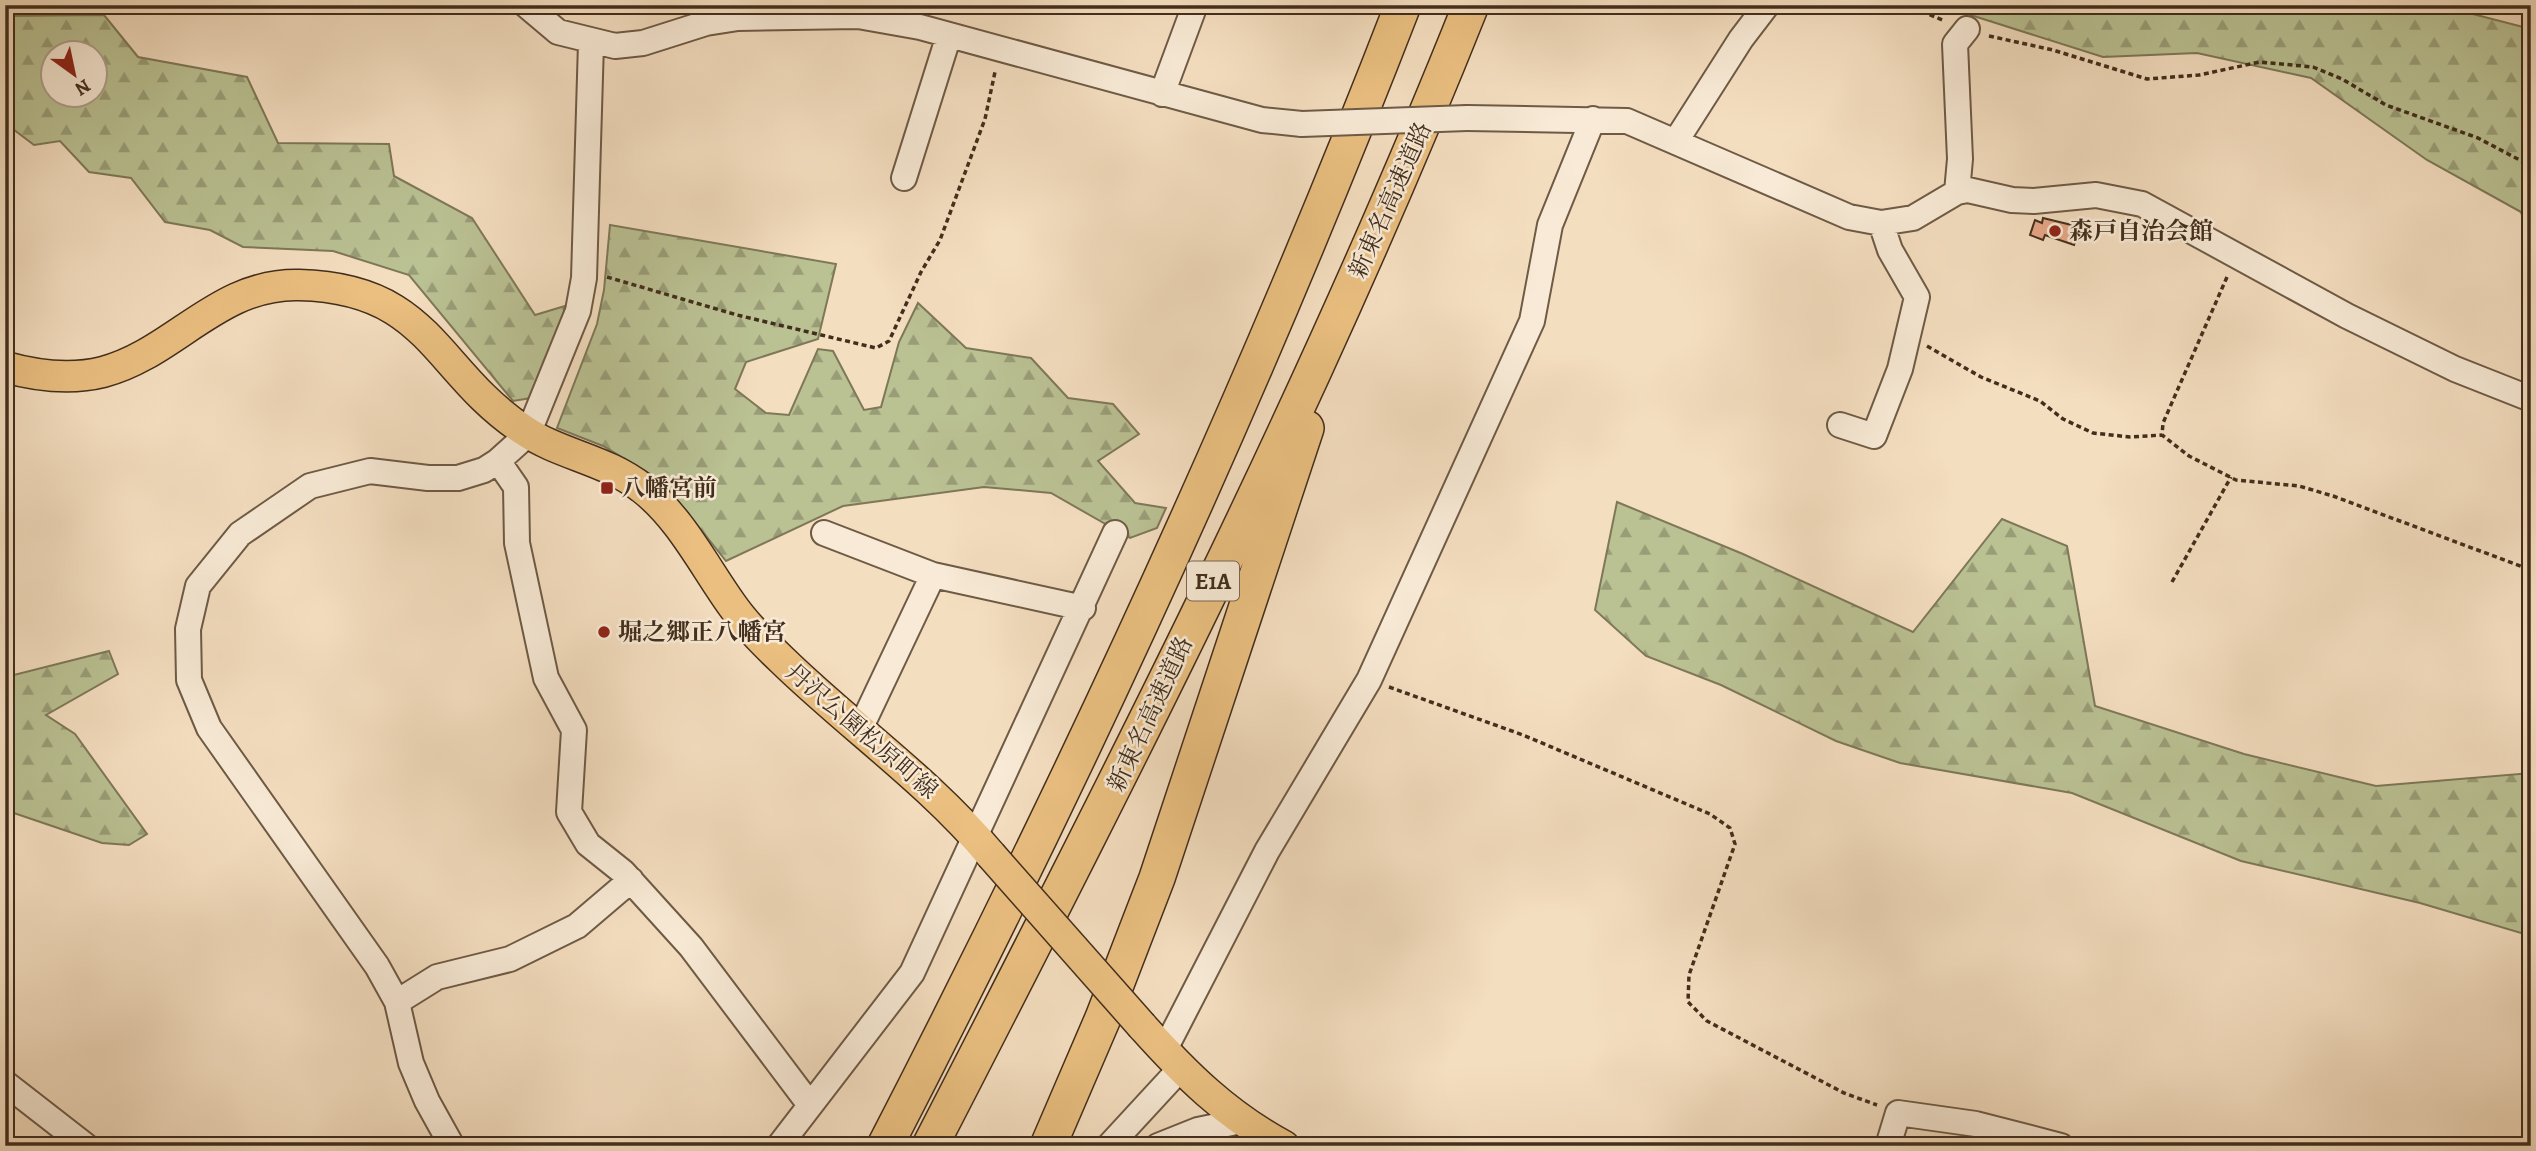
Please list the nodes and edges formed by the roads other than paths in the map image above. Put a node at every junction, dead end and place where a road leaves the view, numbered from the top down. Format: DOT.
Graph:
graph roads {
  1 [pos="526,5"];
  2 [pos="1195,5"];
  3 [pos="1403,5"];
  4 [pos="1471,5"];
  5 [pos="1767,5"];
  6 [pos="1966,29"];
  7 [pos="949,35"];
  8 [pos="591,43"];
  9 [pos="1162,94"];
  10 [pos="1593,119"];
  11 [pos="1676,141"];
  12 [pos="904,178"];
  13 [pos="1957,192"];
  14 [pos="1881,223"];
  15 [pos="1362,266"];
  16 [pos="5,367"];
  17 [pos="2531,399"];
  18 [pos="1840,425"];
  19 [pos="532,426"];
  20 [pos="498,461"];
  21 [pos="824,533"];
  22 [pos="1115,533"];
  23 [pos="933,575"];
  24 [pos="1083,608"];
  25 [pos="860,729"];
  26 [pos="982,844"];
  27 [pos="631,880"];
  28 [pos="397,1002"];
  29 [pos="1172,1060"];
  30 [pos="5,1083"];
  31 [pos="810,1105"];
  32 [pos="1241,1121"];
  33 [pos="86,1146"];
  34 [pos="453,1146"];
  35 [pos="779,1146"];
  36 [pos="885,1146"];
  37 [pos="930,1146"];
  38 [pos="1048,1146"];
  39 [pos="1109,1146"];
  40 [pos="1158,1146"];
  41 [pos="1284,1146"];
  42 [pos="1888,1146"];
  43 [pos="2061,1146"];
  1 -- 8 [label="street"];
  2 -- 9 [label="street"];
  3 -- 36 [label="highway, 新東名高速道路 / E1A"];
  4 -- 15 [label="highway, 新東名高速道路 / E1A"];
  5 -- 11 [label="street"];
  6 -- 13 [label="street"];
  7 -- 8 [label="street"];
  7 -- 9 [label="street"];
  7 -- 12 [label="street"];
  8 -- 19 [label="street"];
  9 -- 10 [label="street, bridge"];
  10 -- 11 [label="street"];
  10 -- 29 [label="street"];
  11 -- 14 [label="street"];
  13 -- 14 [label="street"];
  13 -- 17 [label="street"];
  14 -- 18 [label="street"];
  15 -- 37 [label="highway, 新東名高速道路 / E1A"];
  15 -- 38 [label="highway"];
  16 -- 19 [label="main road, 丹沢公園松原町線"];
  19 -- 20 [label="street"];
  19 -- 25 [label="main road, 丹沢公園松原町線"];
  20 -- 27 [label="street"];
  20 -- 28 [label="street"];
  21 -- 23 [label="street"];
  22 -- 24 [label="street"];
  23 -- 24 [label="street"];
  23 -- 25 [label="street"];
  24 -- 26 [label="street"];
  25 -- 26 [label="main road, 丹沢公園松原町線"];
  26 -- 29 [label="main road, 丹沢公園松原町線, bridge"];
  26 -- 31 [label="street"];
  27 -- 28 [label="street"];
  27 -- 31 [label="street"];
  28 -- 34 [label="street"];
  29 -- 32 [label="main road, 丹沢公園松原町線"];
  29 -- 39 [label="street"];
  30 -- 33 [label="street"];
  31 -- 35 [label="street"];
  32 -- 40 [label="street"];
  32 -- 41 [label="main road, 丹沢公園松原町線"];
  42 -- 43 [label="street"];
}
